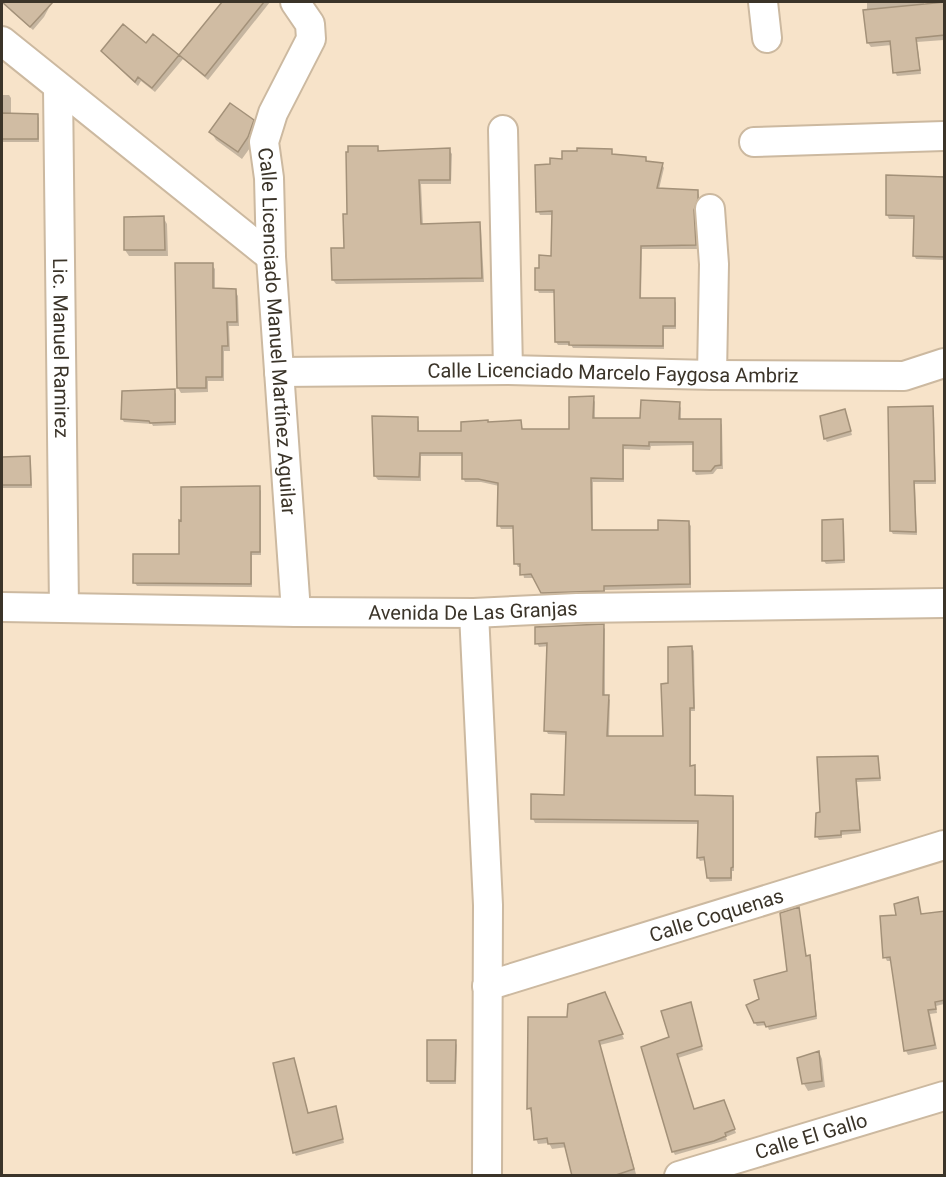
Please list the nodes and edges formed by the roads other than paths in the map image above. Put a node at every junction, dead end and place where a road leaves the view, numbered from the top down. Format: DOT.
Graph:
graph roads {
  1 [pos="763,2"];
  2 [pos="302,13"];
  3 [pos="767,38"];
  4 [pos="2,41"];
  5 [pos="58,88"];
  6 [pos="503,130"];
  7 [pos="945,136"];
  8 [pos="754,142"];
  9 [pos="710,209"];
  10 [pos="271,257"];
  11 [pos="945,363"];
  12 [pos="508,370"];
  13 [pos="279,372"];
  14 [pos="712,375"];
  15 [pos="945,603"];
  16 [pos="2,607"];
  17 [pos="63,608"];
  18 [pos="296,612"];
  19 [pos="474,613"];
  20 [pos="945,845"];
  21 [pos="487,986"];
  22 [pos="945,1096"];
  23 [pos="487,1176"];
  24 [pos="679,1176"];
  1 -- 3 [label="street"];
  2 -- 10 [label="street, Calle Licenciado Manuel Martínez Aguilar"];
  4 -- 5 [label="street"];
  5 -- 10 [label="street"];
  5 -- 17 [label="street, Lic. Manuel Ramirez"];
  6 -- 12 [label="street"];
  7 -- 8 [label="street"];
  9 -- 14 [label="street"];
  10 -- 13 [label="street, Calle Licenciado Manuel Martínez Aguilar"];
  11 -- 14 [label="street, Calle Licenciado Marcelo Faygosa Ambriz"];
  12 -- 13 [label="street, Calle Licenciado Marcelo Faygosa Ambriz"];
  12 -- 14 [label="street, Calle Licenciado Marcelo Faygosa Ambriz"];
  13 -- 18 [label="street, Calle Licenciado Manuel Martínez Aguilar"];
  15 -- 19 [label="street, Avenida De Las Granjas"];
  16 -- 17 [label="street, Avenida De Las Granjas"];
  17 -- 18 [label="street, Avenida De Las Granjas"];
  18 -- 19 [label="street, Avenida De Las Granjas"];
  19 -- 21 [label="street"];
  20 -- 21 [label="street, Calle Coquenas"];
  21 -- 23 [label="street"];
  22 -- 24 [label="street, Calle El Gallo"];
}
